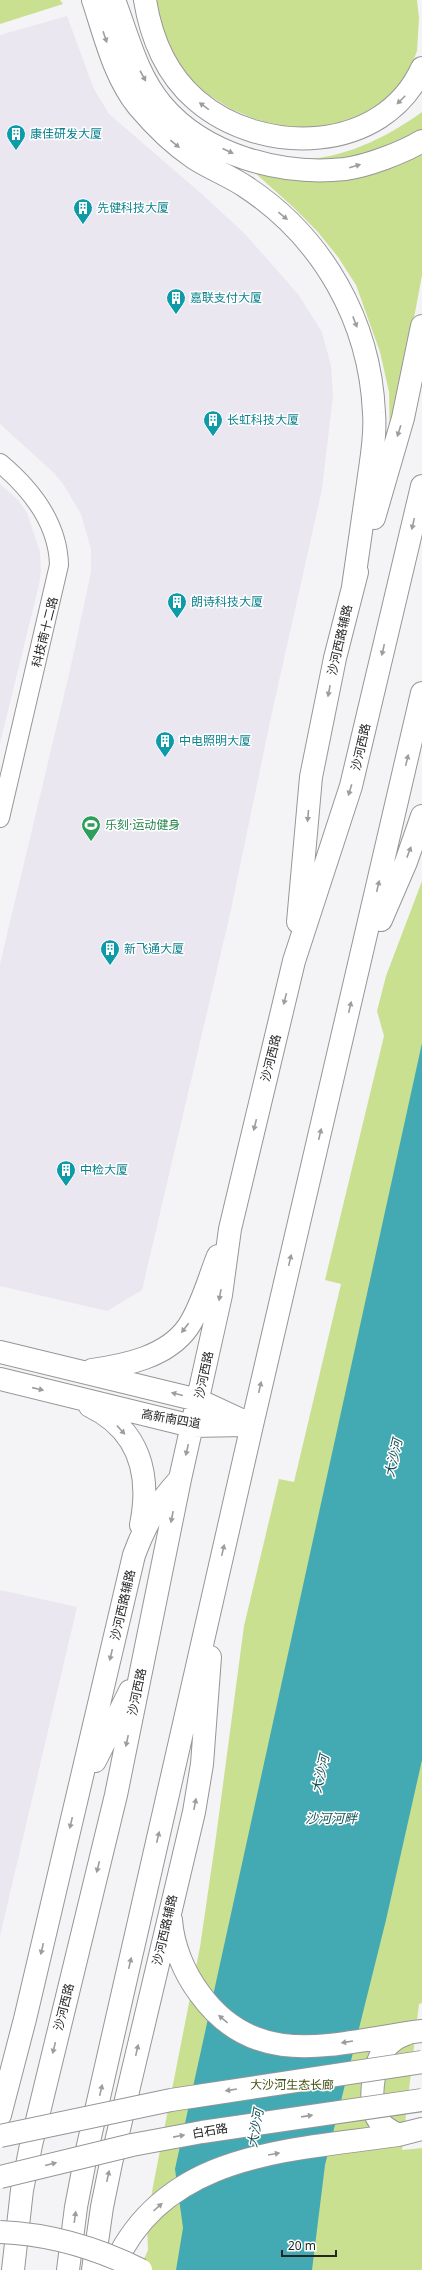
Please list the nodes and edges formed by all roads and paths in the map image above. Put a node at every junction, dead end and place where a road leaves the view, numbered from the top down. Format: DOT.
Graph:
graph roads {
  1 [pos="93,0"];
  2 [pos="114,0"];
  3 [pos="145,0"];
  4 [pos="422,68"];
  5 [pos="422,141"];
  6 [pos="422,326"];
  7 [pos="0,463"];
  8 [pos="422,486"];
  9 [pos="353,587"];
  10 [pos="422,693"];
  11 [pos="422,816"];
  12 [pos="0,818"];
  13 [pos="294,961"];
  14 [pos="357,979"];
  15 [pos="230,1229"];
  16 [pos="0,1352"];
  17 [pos="85,1372"];
  18 [pos="0,1380"];
  19 [pos="65,1395"];
  20 [pos="198,1400"];
  21 [pos="252,1425"];
  22 [pos="192,1426"];
  23 [pos="180,1479"];
  24 [pos="134,1555"];
  25 [pos="215,1588"];
  26 [pos="144,1661"];
  27 [pos="77,1798"];
  28 [pos="170,1911"];
  29 [pos="26,2019"];
  30 [pos="416,2031"];
  31 [pos="422,2062"];
  32 [pos="0,2064"];
  33 [pos="422,2100"];
  34 [pos="0,2115"];
  35 [pos="422,2129"];
  36 [pos="398,2135"];
  37 [pos="0,2136"];
  38 [pos="0,2176"];
  39 [pos="0,2232"];
  40 [pos="14,2270"];
  41 [pos="68,2270"];
  42 [pos="93,2270"];
  43 [pos="112,2270"];
  44 [pos="141,2270"];
  1 -- 9 [label="main road, one-way"];
  2 -- 5 [label="main road, one-way"];
  4 -- 3 [label="main road, one-way"];
  6 -- 9 [label="main road, 沙河西路辅路, one-way"];
  7 -- 12 [label="street, 科技南十二路"];
  8 -- 13 [label="main road, 沙河西路, one-way"];
  9 -- 13 [label="main road, 沙河西路辅路, one-way"];
  14 -- 10 [label="main road, one-way"];
  14 -- 11 [label="main road, one-way"];
  13 -- 15 [label="main road, 沙河西路, one-way"];
  21 -- 14 [label="main road, one-way"];
  15 -- 17 [label="main road, one-way"];
  15 -- 20 [label="main road, 沙河西路, one-way"];
  16 -- 17 [label="main road, 高新南四道"];
  20 -- 17 [label="main road, 高新南四道, one-way"];
  18 -- 19 [label="main road, 高新南四道, one-way"];
  19 -- 22 [label="main road, 高新南四道"];
  19 -- 24 [label="main road, one-way"];
  20 -- 21 [label="main road, 高新南四道"];
  20 -- 22 [label="main road, 沙河西路"];
  21 -- 22 [label="main road, 高新南四道"];
  25 -- 21 [label="main road, one-way"];
  22 -- 23 [label="main road, 沙河西路, one-way"];
  23 -- 24 [label="main road, 沙河西路辅路"];
  23 -- 26 [label="main road, 沙河西路, one-way"];
  24 -- 27 [label="main road, 沙河西路辅路, one-way"];
  28 -- 25 [label="main road, 沙河西路辅路, one-way"];
  41 -- 25 [label="main road, one-way"];
  26 -- 27 [label="main road"];
  26 -- 40 [label="main road, 沙河西路, one-way"];
  27 -- 29 [label="main road, 沙河西路辅路, one-way"];
  30 -- 28 [label="main road, one-way"];
  42 -- 28 [label="main road, 沙河西路辅路, one-way"];
  29 -- 32 [label="main road"];
  29 -- 34 [label="main road, 沙河西路辅路"];
  30 -- 36 [label="main road"];
  31 -- 37 [label="main road, one-way, bridge"];
  38 -- 33 [label="main road, 白石路, one-way, bridge"];
  35 -- 36 [label="main road"];
  43 -- 36 [label="main road, one-way"];
  39 -- 44 [label="main road, bridge"];
}
